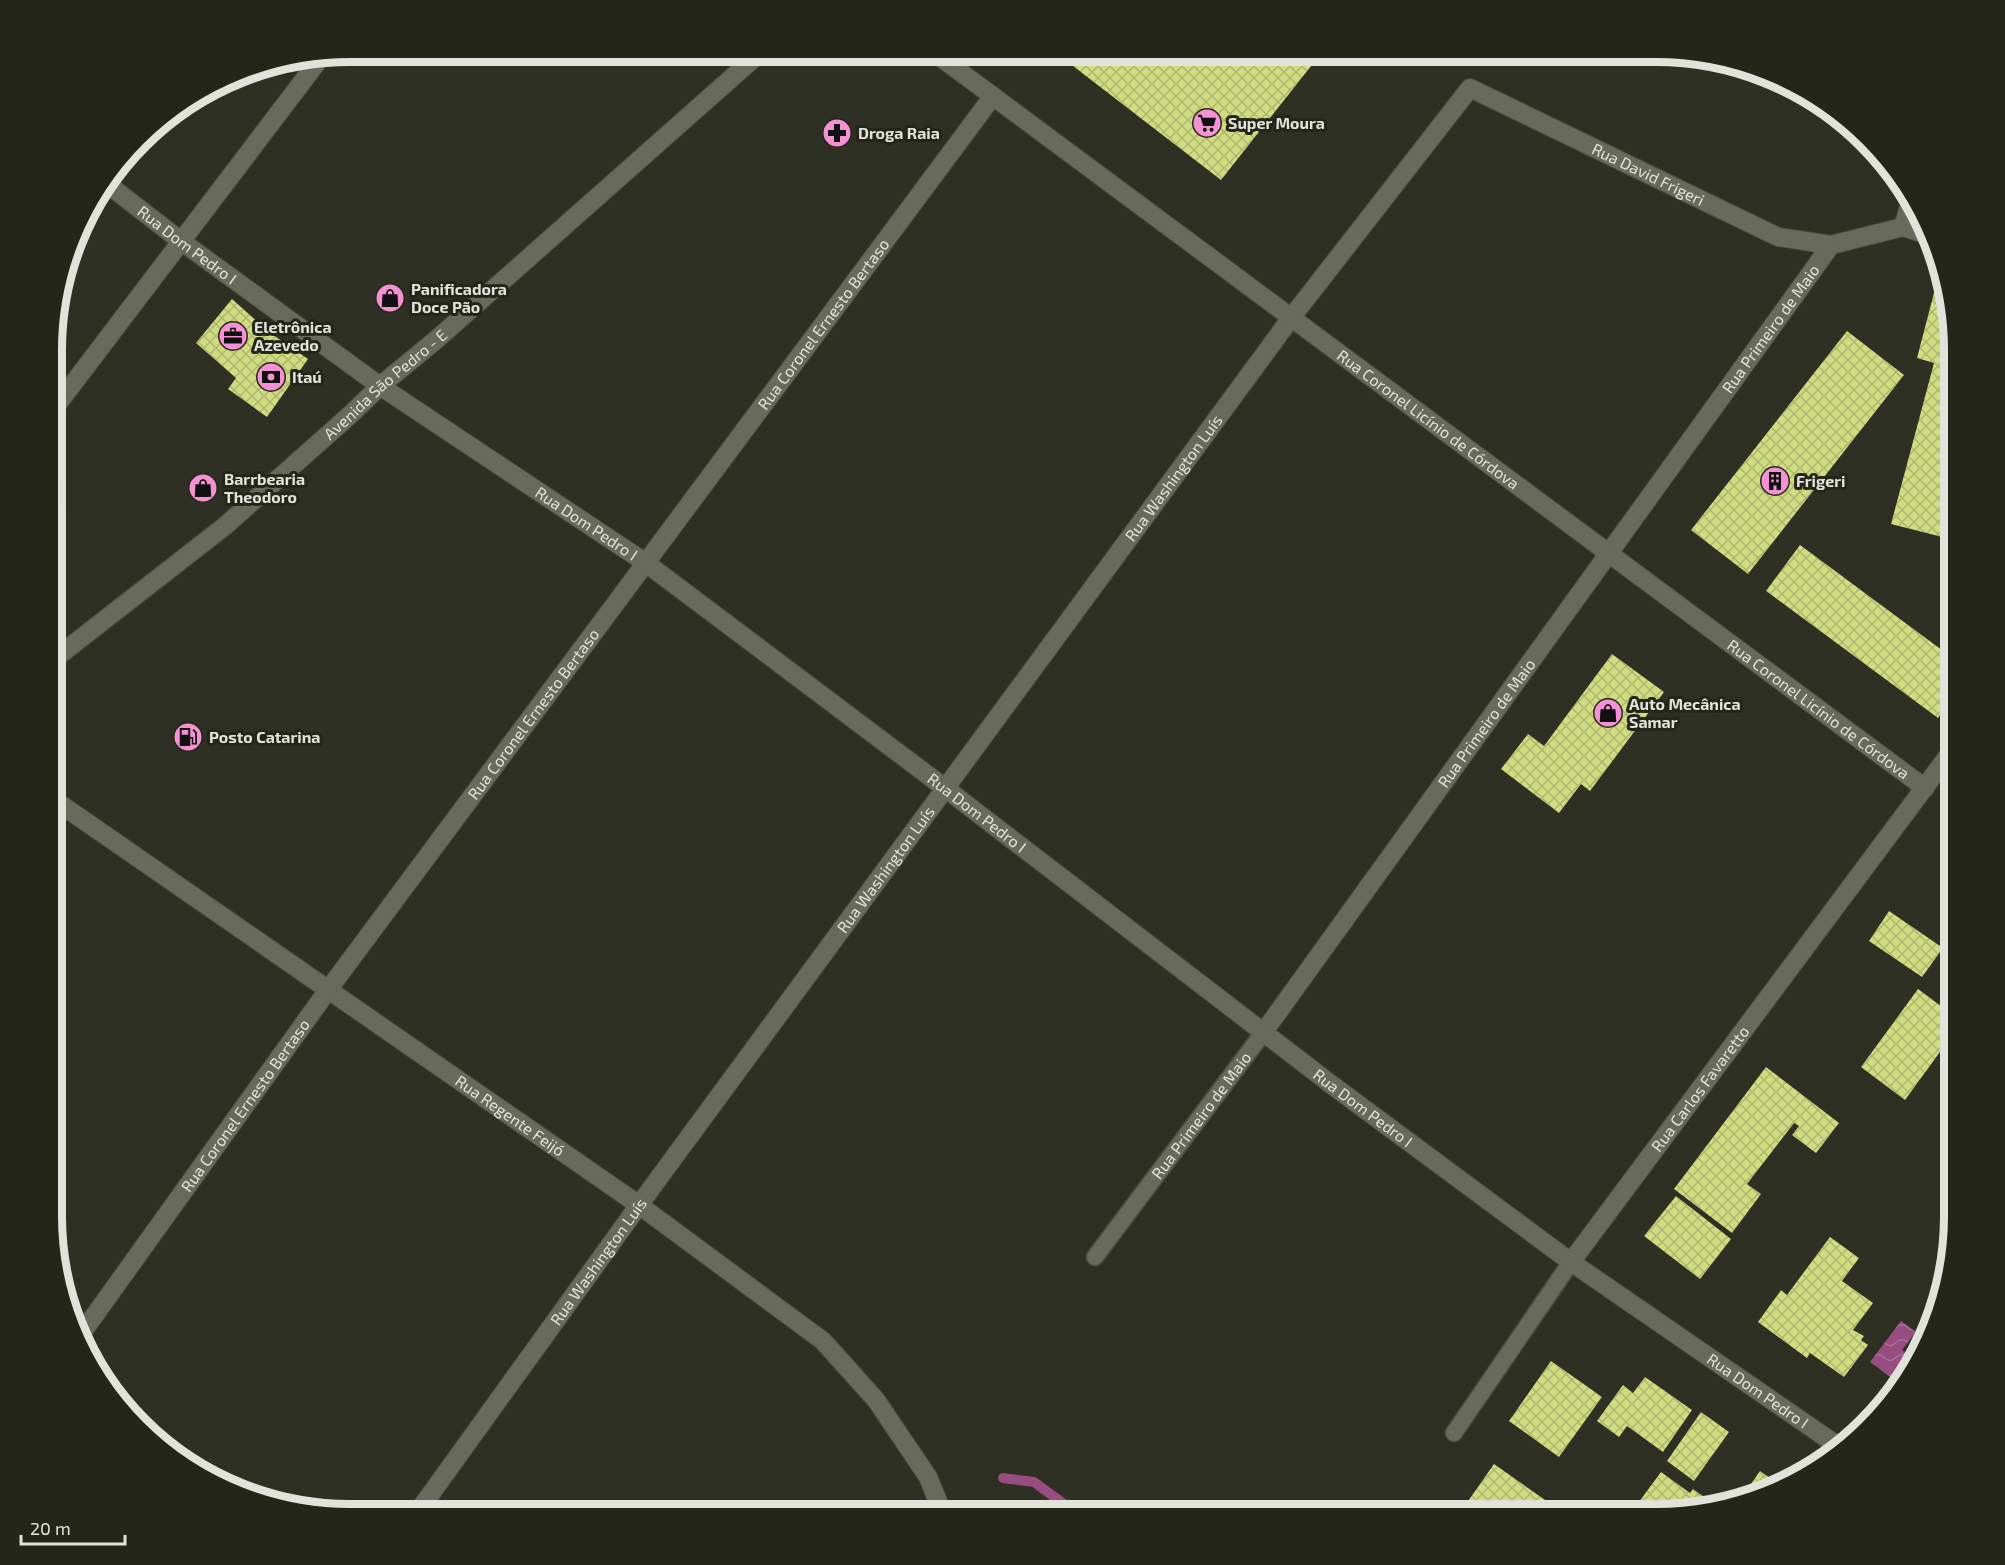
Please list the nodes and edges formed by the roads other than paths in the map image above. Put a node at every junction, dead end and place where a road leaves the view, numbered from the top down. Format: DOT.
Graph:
graph roads {
  1 [pos="750,62"];
  2 [pos="947,62"];
  3 [pos="316,64"];
  4 [pos="1470,88"];
  5 [pos="993,96"];
  6 [pos="112,187"];
  7 [pos="1908,211"];
  8 [pos="1903,227"];
  9 [pos="1918,232"];
  10 [pos="181,241"];
  11 [pos="1831,245"];
  12 [pos="1291,318"];
  13 [pos="380,386"];
  14 [pos="62,398"];
  15 [pos="1609,554"];
  16 [pos="646,563"];
  17 [pos="62,653"];
  18 [pos="1944,762"];
  19 [pos="945,788"];
  20 [pos="1925,788"];
  21 [pos="62,805"];
  22 [pos="328,990"];
  23 [pos="1263,1033"];
  24 [pos="639,1205"];
  25 [pos="1095,1257"];
  26 [pos="1571,1262"];
  27 [pos="85,1329"];
  28 [pos="1454,1433"];
  29 [pos="1833,1442"];
  30 [pos="423,1504"];
  31 [pos="939,1504"];
  1 -- 13 [label="street, Avenida São Pedro - E"];
  2 -- 5 [label="street, Rua Coronel Licínio de Córdova"];
  3 -- 10 [label="street"];
  4 -- 11 [label="street, Rua David Frigeri"];
  4 -- 12 [label="street, Rua Washington Luís"];
  5 -- 12 [label="street, Rua Coronel Licínio de Córdova"];
  5 -- 16 [label="street, Rua Coronel Ernesto Bertaso"];
  6 -- 10 [label="street, Rua Dom Pedro I"];
  7 -- 8 [label="street"];
  8 -- 9 [label="street"];
  8 -- 11 [label="street"];
  10 -- 13 [label="street, Rua Dom Pedro I"];
  10 -- 14 [label="street"];
  11 -- 15 [label="street, Rua Primeiro de Maio"];
  12 -- 15 [label="street, Rua Coronel Licínio de Córdova"];
  12 -- 19 [label="street, Rua Washington Luís"];
  13 -- 16 [label="street, Rua Dom Pedro I"];
  13 -- 17 [label="street, Avenida São Pedro - E"];
  15 -- 20 [label="street, Rua Coronel Licínio de Córdova"];
  15 -- 23 [label="street, Rua Primeiro de Maio"];
  16 -- 19 [label="street, Rua Dom Pedro I"];
  16 -- 22 [label="street, Rua Coronel Ernesto Bertaso"];
  18 -- 20 [label="street, Rua Carlos Favaretto"];
  19 -- 23 [label="street, Rua Dom Pedro I"];
  19 -- 24 [label="street, Rua Washington Luís"];
  20 -- 26 [label="street, Rua Carlos Favaretto"];
  21 -- 22 [label="street, Rua Regente Feijó"];
  22 -- 24 [label="street, Rua Regente Feijó"];
  22 -- 27 [label="street, Rua Coronel Ernesto Bertaso"];
  23 -- 25 [label="lane, Rua Primeiro de Maio"];
  23 -- 26 [label="street, Rua Dom Pedro I"];
  24 -- 30 [label="street, Rua Washington Luís"];
  24 -- 31 [label="street, Rua Regente Feijó"];
  26 -- 28 [label="lane, Rua Carlos Favaretto"];
  26 -- 29 [label="street, Rua Dom Pedro I"];
}
